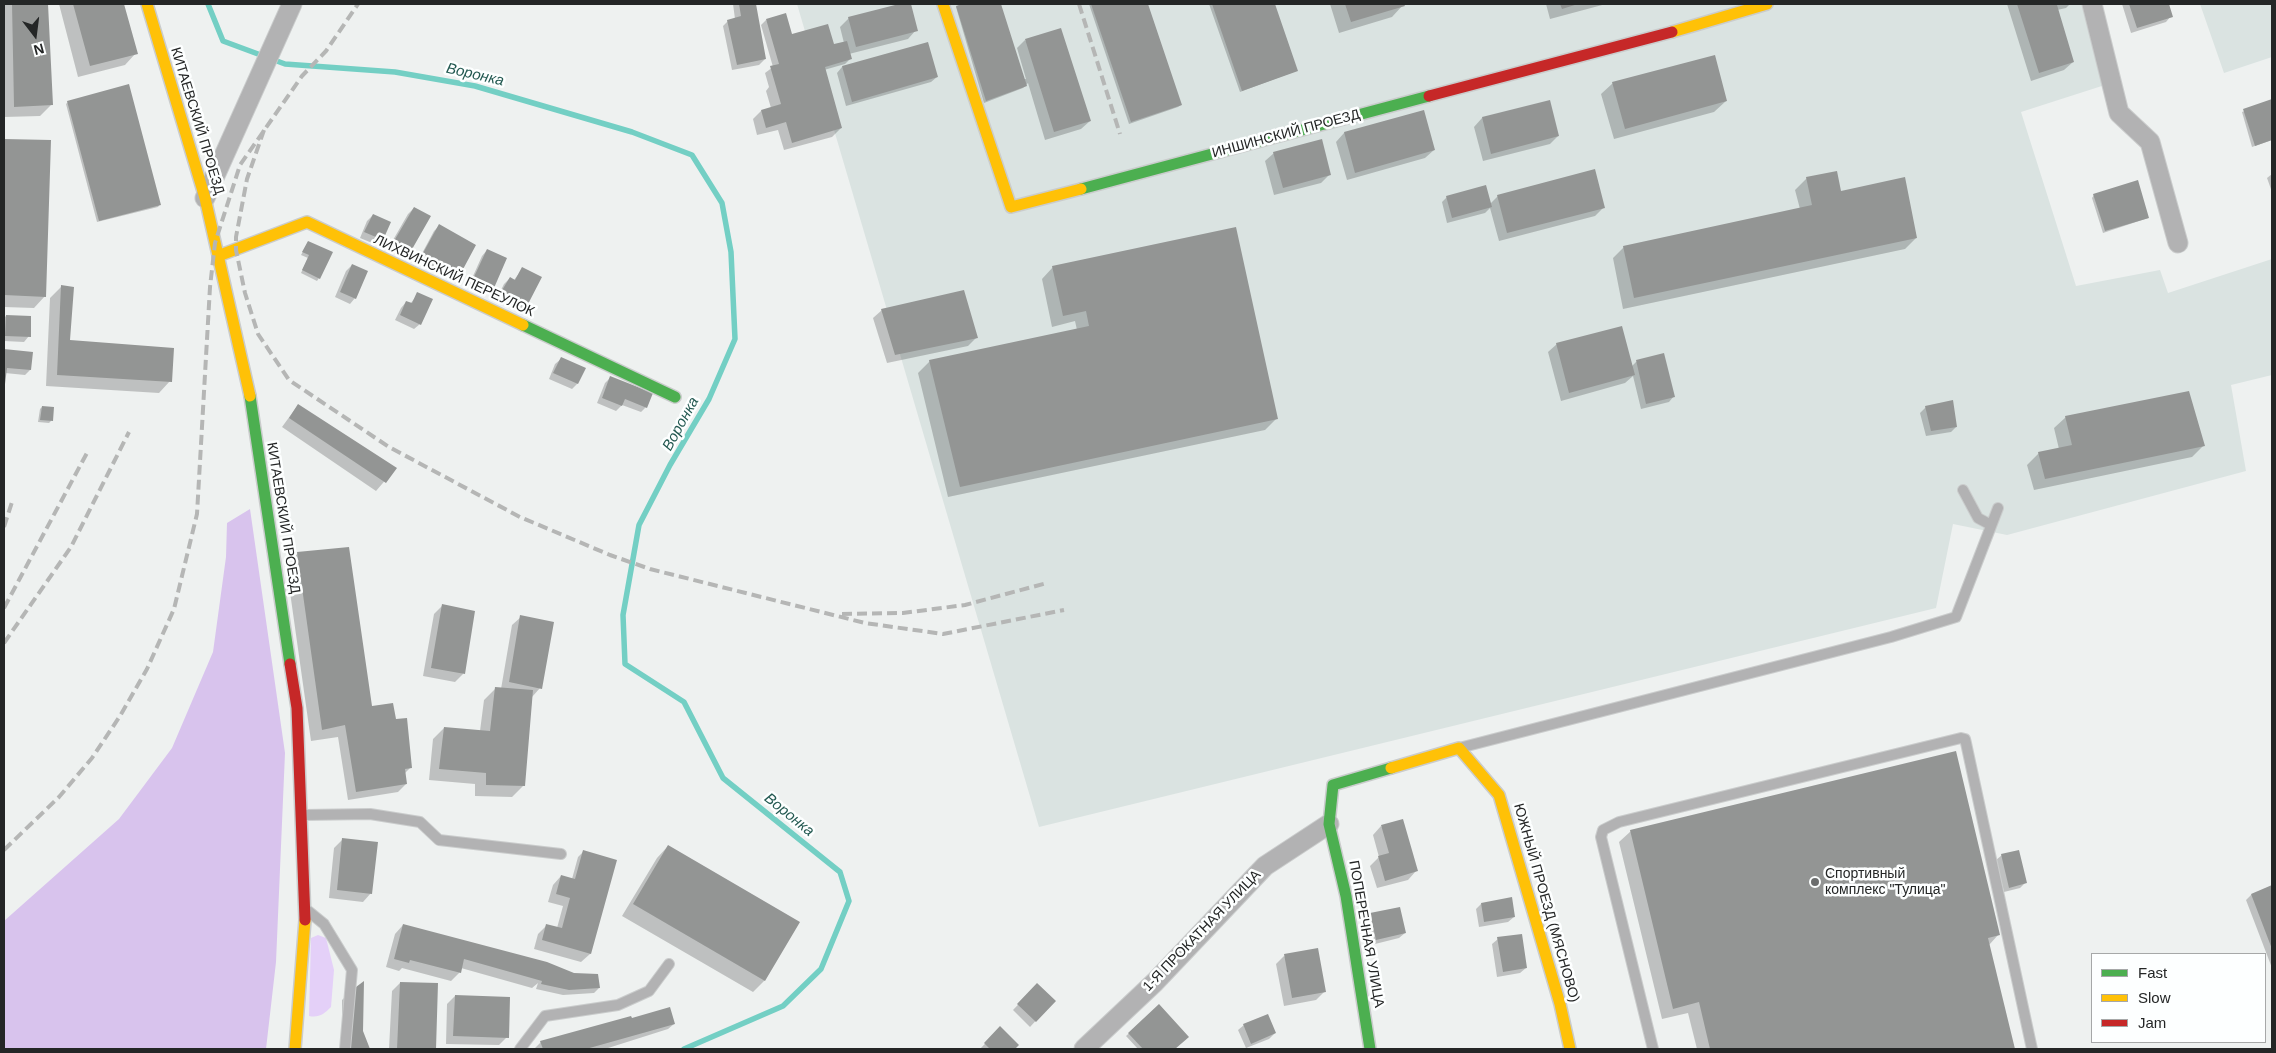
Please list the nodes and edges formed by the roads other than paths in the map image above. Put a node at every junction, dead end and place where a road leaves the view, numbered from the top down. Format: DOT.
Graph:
graph roads {
  1 [pos="147,4"];
  2 [pos="943,4"];
  3 [pos="1767,4"];
  4 [pos="2092,4"];
  5 [pos="291,5"];
  6 [pos="205,198"];
  7 [pos="2178,243"];
  8 [pos="218,256"];
  9 [pos="675,397"];
  10 [pos="1963,490"];
  11 [pos="1998,508"];
  12 [pos="1991,525"];
  13 [pos="1459,748"];
  14 [pos="302,815"];
  15 [pos="1329,824"];
  16 [pos="561,854"];
  17 [pos="306,909"];
  18 [pos="669,964"];
  19 [pos="294,1049"];
  20 [pos="345,1049"];
  21 [pos="520,1049"];
  22 [pos="1084,1049"];
  23 [pos="1370,1049"];
  24 [pos="1570,1049"];
  25 [pos="1653,1049"];
  26 [pos="2032,1049"];
  1 -- 6 [label="street, КИТАЕВСКИЙ ПРОЕЗД"];
  2 -- 3 [label="street, ИНШИНСКИЙ ПРОЕЗД"];
  4 -- 7 [label="street"];
  5 -- 6 [label="street"];
  6 -- 8 [label="street, КИТАЕВСКИЙ ПРОЕЗД"];
  8 -- 9 [label="street, ЛИХВИНСКИЙ ПЕРЕУЛОК"];
  8 -- 14 [label="street, КИТАЕВСКИЙ ПРОЕЗД"];
  10 -- 12 [label="lane"];
  11 -- 12 [label="lane"];
  12 -- 13 [label="lane"];
  13 -- 15 [label="street, ПОПЕРЕЧНАЯ УЛИЦА"];
  13 -- 24 [label="street, ЮЖНЫЙ ПРОЕЗД (МЯСНОВО)"];
  14 -- 16 [label="lane"];
  14 -- 17 [label="street, КИТАЕВСКИЙ ПРОЕЗД"];
  15 -- 22 [label="street, 1-Я ПРОКАТНАЯ УЛИЦА"];
  15 -- 23 [label="street, ПОПЕРЕЧНАЯ УЛИЦА"];
  17 -- 19 [label="street, КИТАЕВСКИЙ ПРОЕЗД"];
  17 -- 20 [label="lane"];
  18 -- 21 [label="lane"];
  25 -- 26 [label="lane"];
}
